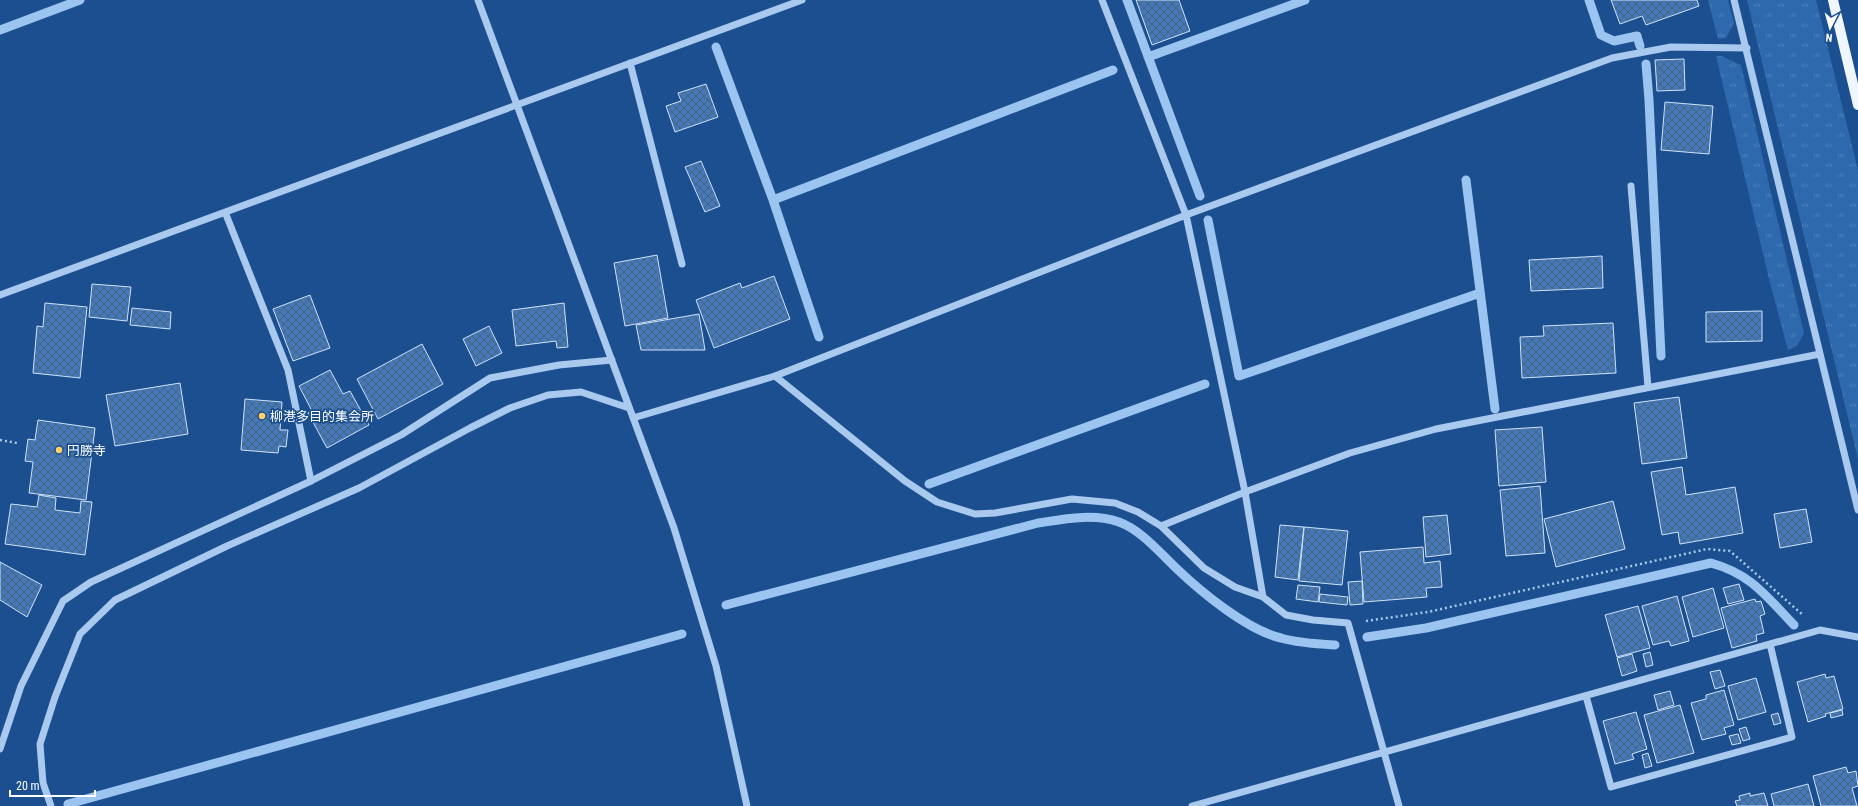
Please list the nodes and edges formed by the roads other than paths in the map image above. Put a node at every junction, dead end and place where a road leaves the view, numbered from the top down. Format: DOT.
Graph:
graph roads {
  1 [pos="478,0"];
  2 [pos="802,0"];
  3 [pos="1102,0"];
  4 [pos="1734,0"];
  5 [pos="1833,0"];
  6 [pos="1747,48"];
  7 [pos="630,63"];
  8 [pos="517,104"];
  9 [pos="1858,105"];
  10 [pos="1631,186"];
  11 [pos="225,212"];
  12 [pos="1186,215"];
  13 [pos="682,264"];
  14 [pos="0,295"];
  15 [pos="1820,354"];
  16 [pos="612,360"];
  17 [pos="775,376"];
  18 [pos="1648,387"];
  19 [pos="629,408"];
  20 [pos="633,418"];
  21 [pos="311,481"];
  22 [pos="1244,492"];
  23 [pos="1858,510"];
  24 [pos="1161,526"];
  25 [pos="1263,597"];
  26 [pos="1858,637"];
  27 [pos="1770,644"];
  28 [pos="1586,696"];
  29 [pos="0,749"];
  30 [pos="1384,753"];
  31 [pos="51,806"];
  32 [pos="747,806"];
  33 [pos="1192,806"];
  34 [pos="1399,806"];
  1 -- 8 [label="street"];
  2 -- 7 [label="street"];
  3 -- 12 [label="street"];
  4 -- 6 [label="street"];
  5 -- 9 [label="main road"];
  6 -- 12 [label="street"];
  6 -- 15 [label="street"];
  7 -- 8 [label="street"];
  7 -- 13 [label="street"];
  8 -- 11 [label="street"];
  8 -- 16 [label="street"];
  10 -- 18 [label="street"];
  11 -- 14 [label="street"];
  11 -- 21 [label="street"];
  12 -- 17 [label="street"];
  12 -- 22 [label="street"];
  15 -- 18 [label="street"];
  15 -- 23 [label="street"];
  16 -- 19 [label="street"];
  16 -- 21 [label="street"];
  17 -- 20 [label="street"];
  17 -- 24 [label="street"];
  18 -- 22 [label="street"];
  19 -- 20 [label="street"];
  19 -- 31 [label="street"];
  20 -- 32 [label="street"];
  21 -- 29 [label="street"];
  22 -- 24 [label="street"];
  22 -- 25 [label="street"];
  24 -- 25 [label="street"];
  25 -- 30 [label="street"];
  26 -- 27 [label="street"];
  27 -- 28 [label="street"];
  27 -- 28 [label="street"];
  28 -- 30 [label="street"];
  30 -- 33 [label="street"];
  30 -- 34 [label="street"];
}
